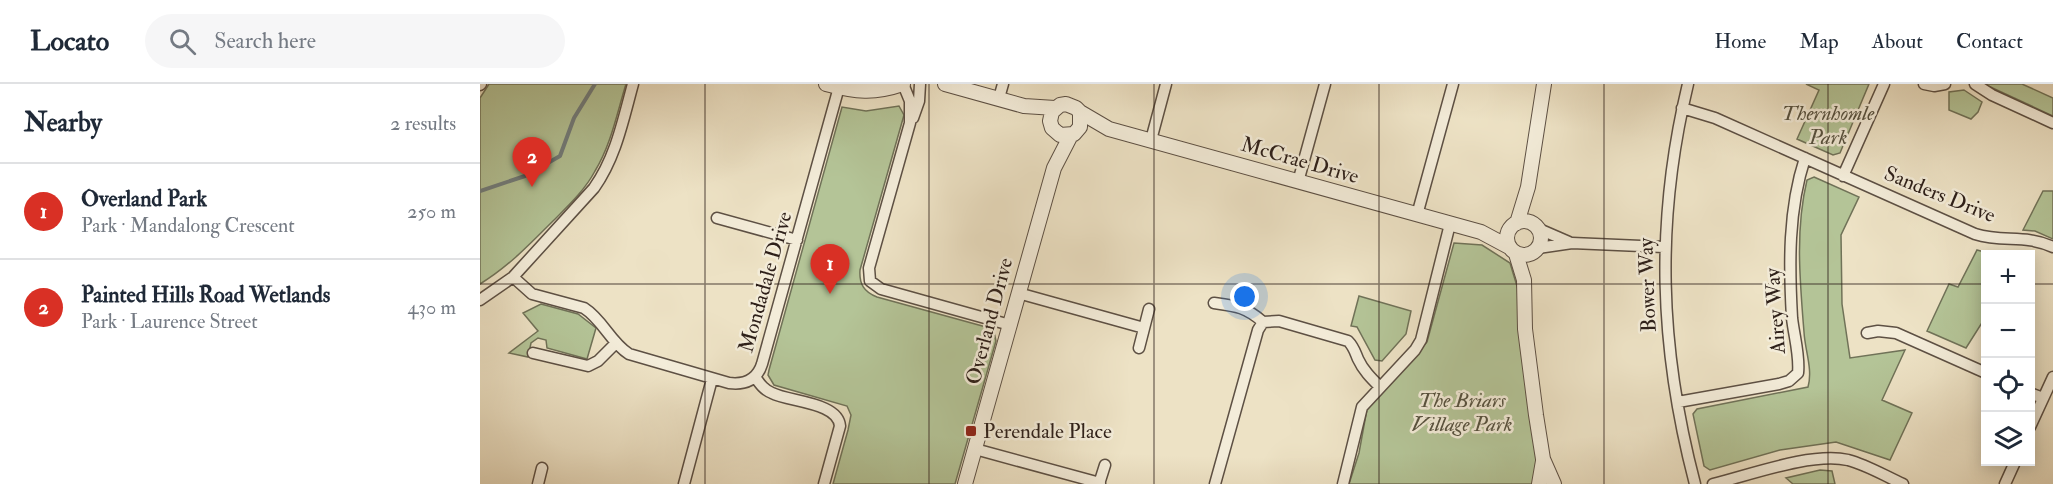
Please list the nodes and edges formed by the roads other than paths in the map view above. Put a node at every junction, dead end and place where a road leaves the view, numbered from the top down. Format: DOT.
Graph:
graph roads {
  1 [pos="633,84"];
  2 [pos="903,84"];
  3 [pos="920,84"];
  4 [pos="945,84"];
  5 [pos="1003,84"];
  6 [pos="1166,84"];
  7 [pos="1325,84"];
  8 [pos="1453,84"];
  9 [pos="1544,84"];
  10 [pos="1688,84"];
  11 [pos="1884,84"];
  12 [pos="1924,84"];
  13 [pos="1945,84"];
  14 [pos="1975,84"];
  15 [pos="833,86"];
  16 [pos="999,99"];
  17 [pos="1024,106"];
  18 [pos="1055,108"];
  19 [pos="1682,108"];
  20 [pos="1080,112"];
  21 [pos="910,123"];
  22 [pos="2053,123"];
  23 [pos="1052,127"];
  24 [pos="1108,129"];
  25 [pos="1072,135"];
  26 [pos="1150,140"];
  27 [pos="1804,158"];
  28 [pos="1054,168"];
  29 [pos="1843,176"];
  30 [pos="1298,182"];
  31 [pos="1528,188"];
  32 [pos="1417,215"];
  33 [pos="717,218"];
  34 [pos="1450,224"];
  35 [pos="1515,224"];
  36 [pos="1535,226"];
  37 [pos="1480,232"];
  38 [pos="797,240"];
  39 [pos="1572,243"];
  40 [pos="1664,247"];
  41 [pos="2053,247"];
  42 [pos="1513,250"];
  43 [pos="1535,251"];
  44 [pos="513,277"];
  45 [pos="1524,280"];
  46 [pos="1018,293"];
  47 [pos="480,300"];
  48 [pos="1214,303"];
  49 [pos="1149,309"];
  50 [pos="1263,322"];
  51 [pos="1010,325"];
  52 [pos="1144,328"];
  53 [pos="1867,333"];
  54 [pos="616,344"];
  55 [pos="1139,348"];
  56 [pos="533,353"];
  57 [pos="1981,371"];
  58 [pos="755,377"];
  59 [pos="2053,377"];
  60 [pos="712,378"];
  61 [pos="1380,387"];
  62 [pos="2035,395"];
  63 [pos="2043,399"];
  64 [pos="1678,402"];
  65 [pos="2035,418"];
  66 [pos="975,450"];
  67 [pos="1543,459"];
  68 [pos="1105,465"];
  69 [pos="2013,466"];
  70 [pos="542,468"];
  71 [pos="538,484"];
  72 [pos="684,484"];
  73 [pos="824,484"];
  74 [pos="964,484"];
  75 [pos="1100,484"];
  76 [pos="1215,484"];
  77 [pos="1343,484"];
  78 [pos="1539,484"];
  79 [pos="1554,484"];
  80 [pos="1695,484"];
  81 [pos="1713,484"];
  82 [pos="1903,484"];
  83 [pos="2005,484"];
  1 -- 44 [label="street"];
  2 -- 15 [label="street"];
  2 -- 21 [label="street"];
  3 -- 21 [label="street"];
  4 -- 16 [label="street"];
  5 -- 16 [label="street"];
  6 -- 26 [label="street"];
  7 -- 30 [label="street"];
  8 -- 32 [label="street"];
  9 -- 31 [label="street"];
  10 -- 19 [label="street, Bower Way"];
  11 -- 29 [label="street"];
  12 -- 13 [label="street"];
  14 -- 22 [label="street"];
  15 -- 38 [label="street, Mondadale Drive"];
  16 -- 17 [label="street"];
  17 -- 18 [label="street"];
  17 -- 23 [label="street"];
  18 -- 20 [label="street"];
  18 -- 23 [label="street"];
  19 -- 27 [label="street, Sanders Drive"];
  19 -- 40 [label="street, Bower Way"];
  20 -- 24 [label="street, McCrae Drive"];
  20 -- 25 [label="street"];
  21 -- 51 [label="street"];
  23 -- 25 [label="street"];
  23 -- 28 [label="street, Overland Drive"];
  24 -- 25 [label="street, McCrae Drive"];
  24 -- 26 [label="street, McCrae Drive"];
  25 -- 28 [label="street, Overland Drive"];
  26 -- 30 [label="street, McCrae Drive"];
  27 -- 29 [label="street, Sanders Drive"];
  27 -- 64 [label="street, Airey Way"];
  28 -- 46 [label="street, Overland Drive"];
  29 -- 41 [label="street, Sanders Drive"];
  30 -- 32 [label="street, McCrae Drive"];
  31 -- 35 [label="street"];
  31 -- 36 [label="street"];
  32 -- 34 [label="street, McCrae Drive"];
  33 -- 38 [label="street"];
  34 -- 37 [label="street, McCrae Drive"];
  34 -- 61 [label="street"];
  35 -- 36 [label="street"];
  35 -- 37 [label="street, McCrae Drive"];
  35 -- 42 [label="street"];
  36 -- 39 [label="street"];
  36 -- 43 [label="street"];
  37 -- 42 [label="street, McCrae Drive"];
  38 -- 58 [label="street, Mondadale Drive"];
  39 -- 40 [label="street"];
  39 -- 43 [label="street"];
  40 -- 64 [label="street, Bower Way"];
  42 -- 43 [label="street"];
  42 -- 45 [label="street"];
  43 -- 45 [label="street"];
  44 -- 47 [label="street"];
  44 -- 54 [label="street, Mondadale Drive"];
  45 -- 67 [label="street"];
  46 -- 51 [label="street, Overland Drive"];
  46 -- 52 [label="street"];
  48 -- 50 [label="street"];
  49 -- 52 [label="street"];
  50 -- 61 [label="street"];
  50 -- 76 [label="street"];
  51 -- 66 [label="street, Overland Drive"];
  52 -- 55 [label="street"];
  53 -- 57 [label="street"];
  54 -- 56 [label="street"];
  54 -- 60 [label="street, Mondadale Drive"];
  58 -- 60 [label="street, Mondadale Drive"];
  58 -- 73 [label="street"];
  59 -- 63 [label="street"];
  60 -- 72 [label="street"];
  61 -- 77 [label="street"];
  62 -- 63 [label="street"];
  63 -- 65 [label="street"];
  64 -- 80 [label="street, Bower Way"];
  66 -- 74 [label="street, Overland Drive"];
  66 -- 75 [label="street"];
  67 -- 78 [label="street"];
  67 -- 79 [label="street"];
  68 -- 75 [label="street"];
  69 -- 83 [label="street"];
  70 -- 71 [label="street"];
  81 -- 82 [label="street"];
}
